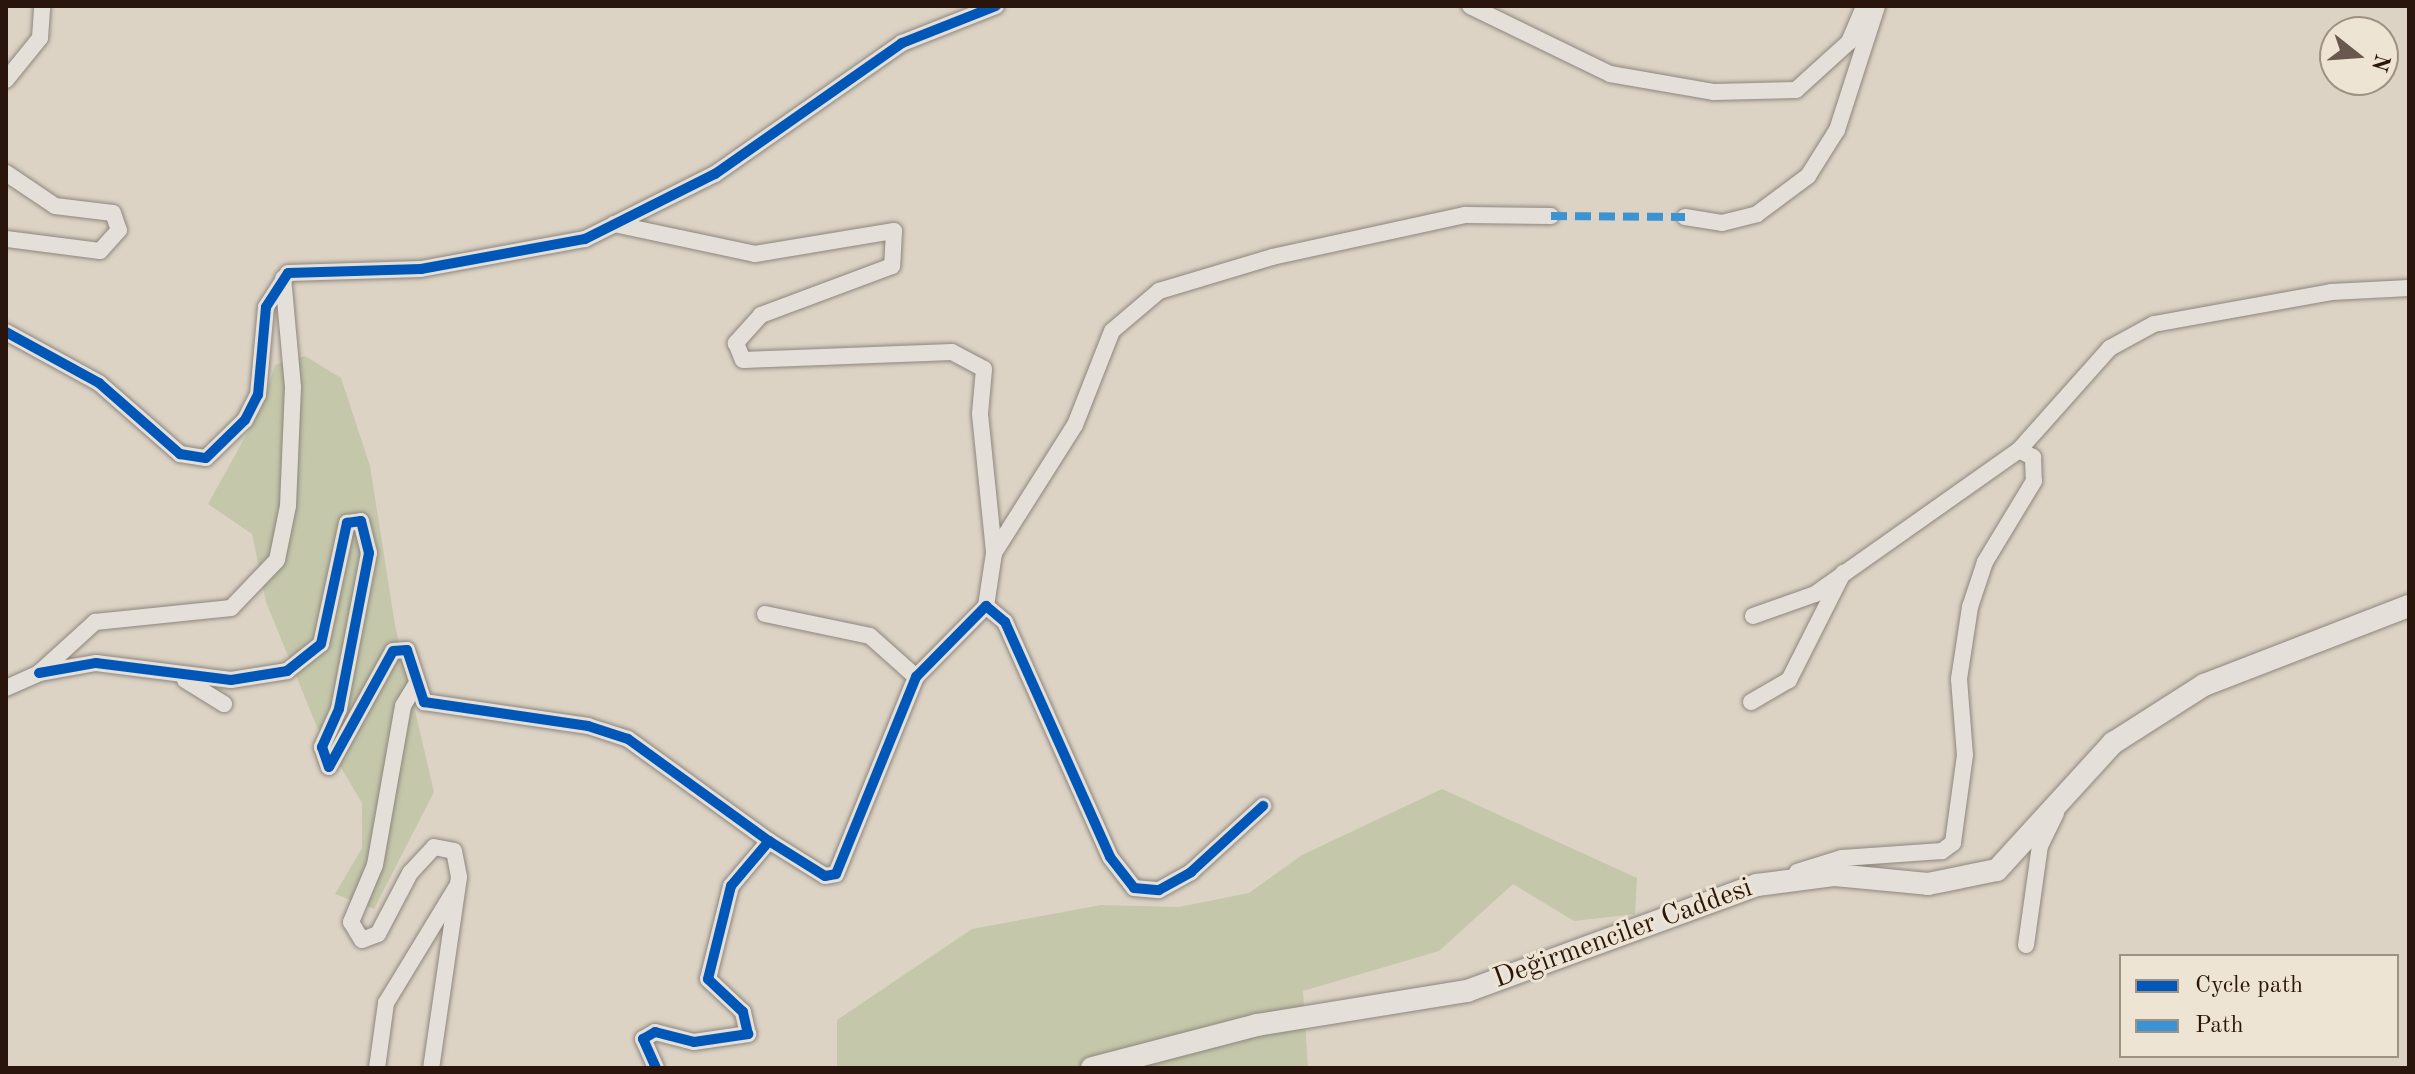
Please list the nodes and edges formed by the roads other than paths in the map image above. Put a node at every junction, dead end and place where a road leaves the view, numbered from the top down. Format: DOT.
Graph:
graph roads {
  1 [pos="42,6"];
  2 [pos="996,6"];
  3 [pos="1470,6"];
  4 [pos="1864,6"];
  5 [pos="1877,6"];
  6 [pos="6,80"];
  7 [pos="6,173"];
  8 [pos="1551,216"];
  9 [pos="1685,217"];
  10 [pos="614,224"];
  11 [pos="6,239"];
  12 [pos="283,278"];
  13 [pos="2409,288"];
  14 [pos="6,332"];
  15 [pos="2019,450"];
  16 [pos="994,553"];
  17 [pos="1846,568"];
  18 [pos="986,606"];
  19 [pos="2409,606"];
  20 [pos="765,614"];
  21 [pos="1753,616"];
  22 [pos="39,673"];
  23 [pos="168,675"];
  24 [pos="916,677"];
  25 [pos="415,686"];
  26 [pos="6,688"];
  27 [pos="1751,702"];
  28 [pos="224,704"];
  29 [pos="2060,804"];
  30 [pos="1263,806"];
  31 [pos="769,841"];
  32 [pos="458,885"];
  33 [pos="1757,885"];
  34 [pos="2026,945"];
  35 [pos="377,1068"];
  36 [pos="431,1068"];
  37 [pos="656,1068"];
  38 [pos="1092,1068"];
  1 -- 6 [label="street"];
  2 -- 10 [label="street"];
  3 -- 4 [label="street"];
  5 -- 9 [label="street"];
  7 -- 11 [label="street"];
  8 -- 16 [label="street"];
  10 -- 12 [label="street"];
  10 -- 16 [label="street"];
  12 -- 14 [label="street"];
  12 -- 22 [label="street"];
  13 -- 15 [label="street"];
  15 -- 17 [label="street"];
  15 -- 33 [label="street"];
  16 -- 18 [label="street"];
  17 -- 21 [label="street"];
  17 -- 27 [label="street"];
  18 -- 24 [label="street"];
  18 -- 30 [label="street"];
  19 -- 29 [label="main road, Değirmenciler Caddesi"];
  20 -- 24 [label="street"];
  22 -- 23 [label="street"];
  22 -- 26 [label="street"];
  23 -- 25 [label="street"];
  23 -- 28 [label="street"];
  24 -- 31 [label="street"];
  25 -- 31 [label="street"];
  25 -- 32 [label="street"];
  29 -- 33 [label="main road, Değirmenciler Caddesi"];
  29 -- 34 [label="street"];
  31 -- 37 [label="street"];
  32 -- 35 [label="street"];
  32 -- 36 [label="street"];
  33 -- 38 [label="main road, Değirmenciler Caddesi"];
}
